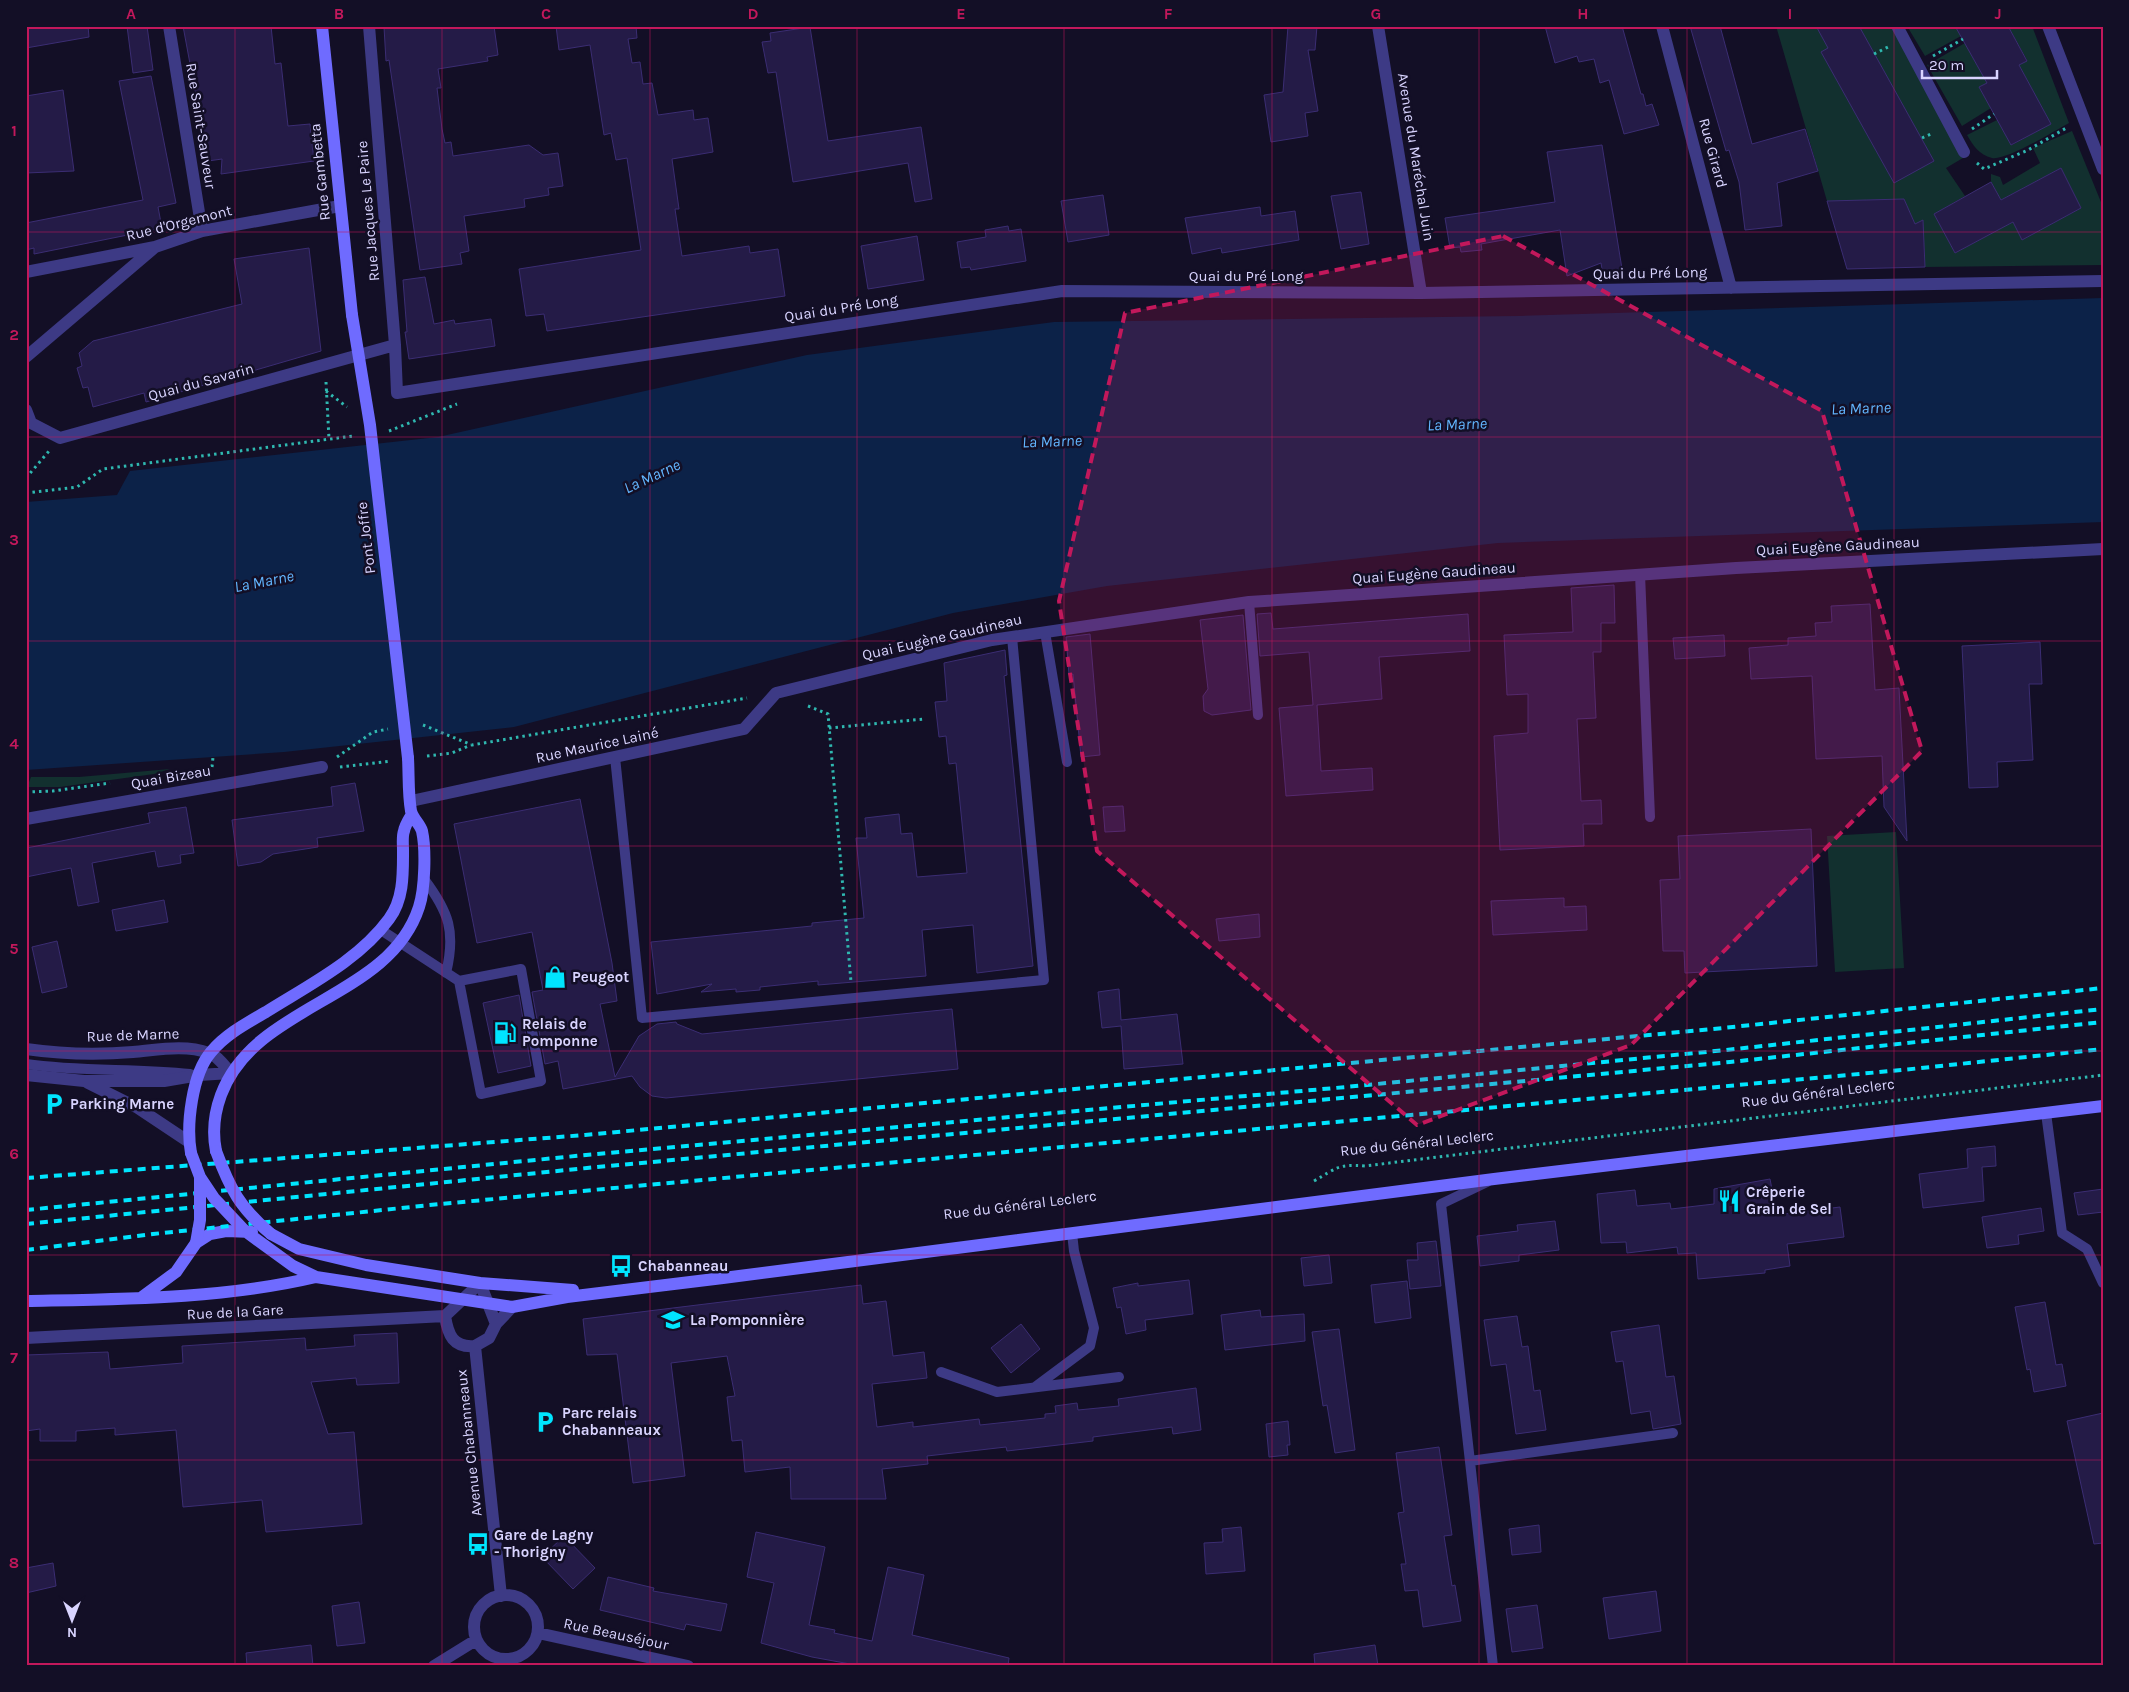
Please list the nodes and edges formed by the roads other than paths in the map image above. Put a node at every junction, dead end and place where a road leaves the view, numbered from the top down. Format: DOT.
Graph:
graph roads {
  1 [pos="169,26"];
  2 [pos="322,26"];
  3 [pos="369,26"];
  4 [pos="1378,26"];
  5 [pos="1662,26"];
  6 [pos="1897,26"];
  7 [pos="2048,26"];
  8 [pos="1964,152"];
  9 [pos="2103,169"];
  10 [pos="340,206"];
  11 [pos="202,231"];
  12 [pos="155,247"];
  13 [pos="26,272"];
  14 [pos="2103,281"];
  15 [pos="1731,288"];
  16 [pos="1422,293"];
  17 [pos="352,315"];
  18 [pos="395,345"];
  19 [pos="26,356"];
  20 [pos="397,393"];
  21 [pos="26,410"];
  22 [pos="2103,549"];
  23 [pos="1640,574"];
  24 [pos="1249,602"];
  25 [pos="1045,632"];
  26 [pos="1012,637"];
  27 [pos="776,693"];
  28 [pos="1258,715"];
  29 [pos="615,757"];
  30 [pos="1067,762"];
  31 [pos="322,768"];
  32 [pos="411,807"];
  33 [pos="1650,817"];
  34 [pos="26,819"];
  35 [pos="424,879"];
  36 [pos="381,930"];
  37 [pos="400,944"];
  38 [pos="446,973"];
  39 [pos="459,981"];
  40 [pos="26,1049"];
  41 [pos="210,1053"];
  42 [pos="26,1064"];
  43 [pos="231,1073"];
  44 [pos="26,1075"];
  45 [pos="199,1075"];
  46 [pos="84,1081"];
  47 [pos="2103,1106"];
  48 [pos="2046,1113"];
  49 [pos="190,1147"];
  50 [pos="200,1177"];
  51 [pos="1494,1179"];
  52 [pos="245,1231"];
  53 [pos="1072,1233"];
  54 [pos="274,1236"];
  55 [pos="196,1243"];
  56 [pos="299,1249"];
  57 [pos="293,1266"];
  58 [pos="316,1277"];
  59 [pos="480,1283"];
  60 [pos="2103,1283"];
  61 [pos="286,1284"];
  62 [pos="638,1288"];
  63 [pos="142,1297"];
  64 [pos="463,1299"];
  65 [pos="26,1301"];
  66 [pos="488,1303"];
  67 [pos="512,1306"];
  68 [pos="445,1316"];
  69 [pos="496,1324"];
  70 [pos="26,1338"];
  71 [pos="475,1346"];
  72 [pos="941,1372"];
  73 [pos="1118,1377"];
  74 [pos="1035,1387"];
  75 [pos="1673,1433"];
  76 [pos="1470,1461"];
  77 [pos="502,1596"];
  78 [pos="538,1633"];
  79 [pos="476,1640"];
  80 [pos="511,1663"];
  81 [pos="434,1666"];
  82 [pos="688,1666"];
  83 [pos="1493,1666"];
  1 -- 11 [label="street, Rue Saint-Sauveur"];
  2 -- 10 [label="main road, Rue Gambetta"];
  3 -- 18 [label="street, Rue Jacques Le Paire"];
  4 -- 16 [label="street, Avenue du Maréchal Juin"];
  5 -- 15 [label="street, Rue Girard"];
  6 -- 8 [label="street"];
  7 -- 9 [label="street"];
  10 -- 11 [label="street, Rue d'Orgemont"];
  10 -- 17 [label="main road, Rue Gambetta"];
  11 -- 12 [label="street, Rue d'Orgemont"];
  12 -- 13 [label="street, Rue d'Orgemont"];
  12 -- 19 [label="street"];
  14 -- 15 [label="street, Quai du Pré Long"];
  15 -- 16 [label="street, Quai du Pré Long"];
  16 -- 20 [label="street, Quai du Pré Long"];
  17 -- 32 [label="main road, Pont Joffre, bridge"];
  18 -- 20 [label="street, Rue Jacques Le Paire"];
  18 -- 21 [label="street, Quai du Savarin"];
  22 -- 23 [label="street, Quai Eugène Gaudineau"];
  23 -- 24 [label="street, Quai Eugène Gaudineau"];
  23 -- 33 [label="lane"];
  24 -- 25 [label="street, Quai Eugène Gaudineau"];
  24 -- 28 [label="lane"];
  25 -- 26 [label="street, Quai Eugène Gaudineau"];
  25 -- 30 [label="lane"];
  26 -- 27 [label="street, Quai Eugène Gaudineau"];
  26 -- 29 [label="lane"];
  27 -- 29 [label="street, Rue Maurice Lainé"];
  29 -- 32 [label="street, Rue Maurice Lainé"];
  31 -- 34 [label="street, Quai Bizeau"];
  32 -- 35 [label="main road"];
  32 -- 36 [label="main road"];
  35 -- 37 [label="main road"];
  35 -- 38 [label="lane"];
  36 -- 37 [label="lane"];
  36 -- 41 [label="main road"];
  37 -- 38 [label="lane"];
  37 -- 43 [label="main road"];
  38 -- 39 [label="lane"];
  39 -- 39 [label="lane"];
  40 -- 41 [label="street, Rue de Marne"];
  41 -- 43 [label="street"];
  41 -- 45 [label="main road"];
  42 -- 45 [label="lane"];
  43 -- 45 [label="street"];
  43 -- 54 [label="main road, bridge"];
  44 -- 46 [label="street"];
  45 -- 46 [label="street"];
  45 -- 49 [label="main road"];
  46 -- 49 [label="street"];
  47 -- 48 [label="main road"];
  48 -- 51 [label="main road"];
  48 -- 60 [label="lane"];
  49 -- 50 [label="main road, bridge"];
  50 -- 52 [label="main road, bridge"];
  50 -- 55 [label="main road, Rue de la Gare, bridge"];
  51 -- 53 [label="main road"];
  51 -- 76 [label="lane"];
  52 -- 54 [label="main road"];
  52 -- 55 [label="main road"];
  52 -- 57 [label="main road"];
  53 -- 62 [label="main road"];
  53 -- 74 [label="lane"];
  54 -- 56 [label="main road"];
  55 -- 63 [label="main road, Rue de la Gare"];
  56 -- 57 [label="main road, Rue de la Gare"];
  56 -- 59 [label="main road"];
  57 -- 58 [label="main road"];
  57 -- 61 [label="main road, Rue de la Gare"];
  58 -- 61 [label="main road, Rue de la Gare"];
  58 -- 64 [label="main road"];
  59 -- 62 [label="main road"];
  59 -- 64 [label="street"];
  59 -- 66 [label="street"];
  61 -- 63 [label="main road, Rue de la Gare"];
  62 -- 67 [label="main road"];
  63 -- 65 [label="main road, Rue de la Gare"];
  64 -- 66 [label="main road"];
  64 -- 68 [label="street"];
  66 -- 67 [label="main road"];
  66 -- 69 [label="street"];
  67 -- 69 [label="street"];
  68 -- 70 [label="street, Rue de la Gare"];
  68 -- 71 [label="street"];
  69 -- 71 [label="street"];
  71 -- 77 [label="street, Avenue Chabanneaux"];
  72 -- 74 [label="lane"];
  73 -- 74 [label="lane"];
  75 -- 76 [label="lane"];
  76 -- 83 [label="lane"];
  77 -- 78 [label="street"];
  77 -- 79 [label="street"];
  78 -- 80 [label="street"];
  78 -- 82 [label="street, Rue Beauséjour"];
  79 -- 80 [label="street"];
  79 -- 81 [label="street"];
}
